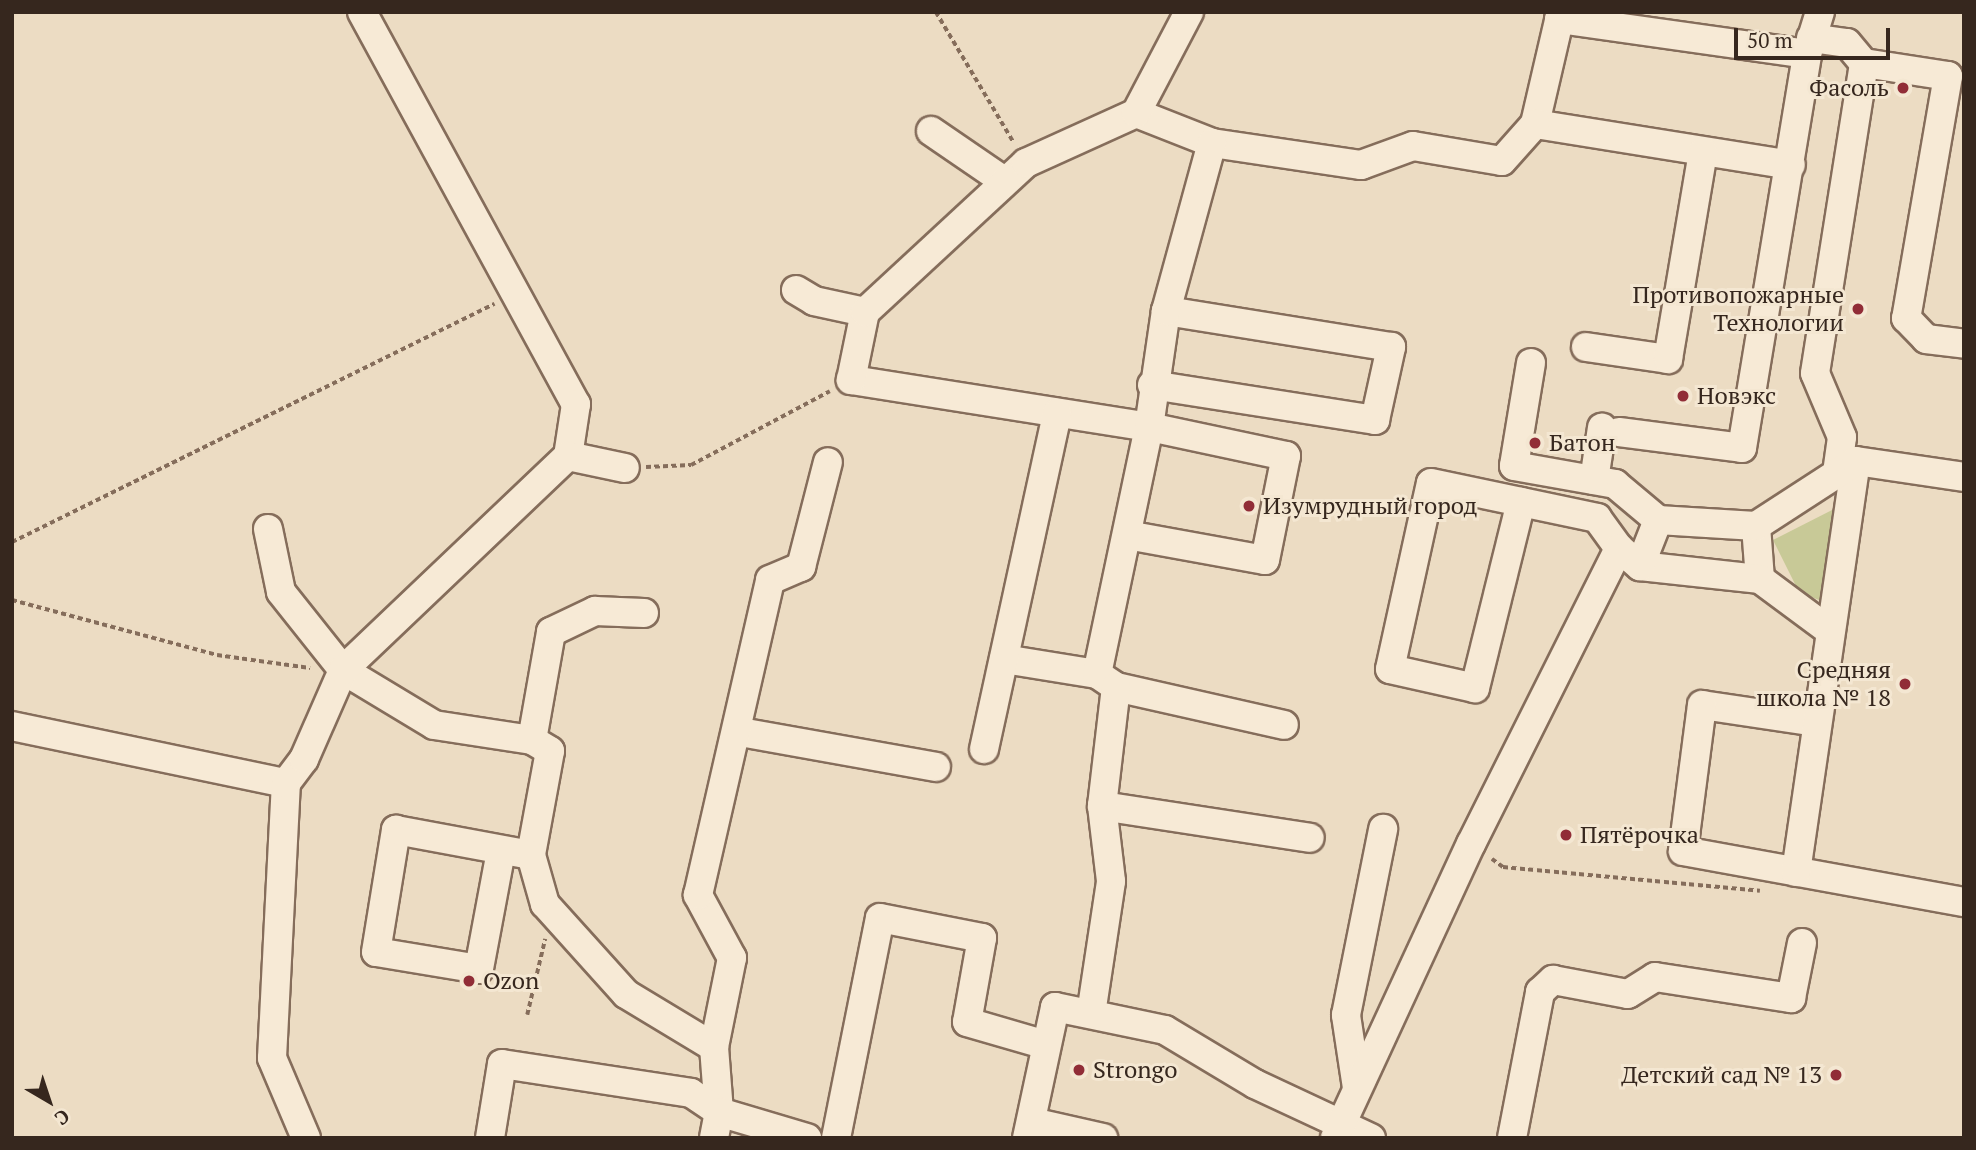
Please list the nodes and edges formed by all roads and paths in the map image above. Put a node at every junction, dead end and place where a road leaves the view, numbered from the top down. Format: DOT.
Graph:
graph roads {
  1 [pos="362,12"];
  2 [pos="936,12"];
  3 [pos="1191,13"];
  4 [pos="1560,16"];
  5 [pos="1716,25"];
  6 [pos="1813,35"];
  7 [pos="1864,62"];
  8 [pos="1136,113"];
  9 [pos="1535,124"];
  10 [pos="931,131"];
  11 [pos="1212,143"];
  12 [pos="1703,152"];
  13 [pos="1026,163"];
  14 [pos="1791,165"];
  15 [pos="1004,181"];
  16 [pos="796,290"];
  17 [pos="517,292"];
  18 [pos="1166,311"];
  19 [pos="864,312"];
  20 [pos="1964,344"];
  21 [pos="1586,347"];
  22 [pos="1531,363"];
  23 [pos="851,380"];
  24 [pos="1152,384"];
  25 [pos="1057,412"];
  26 [pos="1149,427"];
  27 [pos="568,456"];
  28 [pos="828,461"];
  29 [pos="1846,467"];
  30 [pos="625,468"];
  31 [pos="1964,477"];
  32 [pos="1594,480"];
  33 [pos="1521,502"];
  34 [pos="1658,520"];
  35 [pos="1756,526"];
  36 [pos="268,528"];
  37 [pos="1127,535"];
  38 [pos="12,542"];
  39 [pos="1629,557"];
  40 [pos="1760,579"];
  41 [pos="12,600"];
  42 [pos="644,613"];
  43 [pos="1830,631"];
  44 [pos="1003,659"];
  45 [pos="343,670"];
  46 [pos="1106,680"];
  47 [pos="1817,722"];
  48 [pos="1284,724"];
  49 [pos="12,726"];
  50 [pos="740,732"];
  51 [pos="532,740"];
  52 [pos="984,749"];
  53 [pos="936,767"];
  54 [pos="286,783"];
  55 [pos="1102,806"];
  56 [pos="1383,829"];
  57 [pos="1310,838"];
  58 [pos="1471,844"];
  59 [pos="501,851"];
  60 [pos="531,855"];
  61 [pos="1796,872"];
  62 [pos="1964,902"];
  63 [pos="552,911"];
  64 [pos="1802,943"];
  65 [pos="1091,1014"];
  66 [pos="527,1015"];
  67 [pos="1046,1045"];
  68 [pos="714,1047"];
  69 [pos="1357,1088"];
  70 [pos="716,1125"];
  71 [pos="1030,1130"];
  72 [pos="1338,1130"];
  73 [pos="306,1138"];
  74 [pos="490,1138"];
  75 [pos="807,1138"];
  76 [pos="836,1138"];
  77 [pos="1103,1138"];
  78 [pos="1371,1138"];
  79 [pos="1512,1138"];
  1 -- 17 [label="lane"];
  2 -- 13 [label="path"];
  3 -- 8 [label="lane"];
  4 -- 5 [label="lane"];
  4 -- 9 [label="lane"];
  5 -- 6 [label="lane"];
  6 -- 7 [label="lane"];
  6 -- 14 [label="lane"];
  7 -- 20 [label="lane"];
  7 -- 29 [label="lane"];
  8 -- 11 [label="lane"];
  8 -- 13 [label="lane"];
  9 -- 11 [label="lane"];
  9 -- 12 [label="lane"];
  10 -- 15 [label="lane"];
  11 -- 18 [label="lane"];
  12 -- 14 [label="lane"];
  12 -- 21 [label="lane"];
  13 -- 15 [label="lane"];
  14 -- 32 [label="lane"];
  15 -- 19 [label="lane"];
  16 -- 19 [label="lane"];
  17 -- 27 [label="lane"];
  17 -- 38 [label="path"];
  18 -- 24 [label="lane"];
  18 -- 24 [label="lane"];
  19 -- 23 [label="lane"];
  22 -- 32 [label="lane"];
  23 -- 25 [label="lane"];
  23 -- 30 [label="path"];
  24 -- 26 [label="lane"];
  25 -- 26 [label="lane"];
  25 -- 44 [label="lane"];
  26 -- 37 [label="lane"];
  26 -- 37 [label="lane"];
  27 -- 30 [label="lane"];
  27 -- 45 [label="lane"];
  28 -- 50 [label="lane"];
  29 -- 31 [label="lane"];
  29 -- 35 [label="lane"];
  29 -- 43 [label="lane"];
  32 -- 34 [label="lane"];
  33 -- 33 [label="lane"];
  33 -- 39 [label="lane"];
  34 -- 35 [label="lane"];
  34 -- 39 [label="lane"];
  35 -- 40 [label="lane"];
  36 -- 45 [label="lane"];
  37 -- 46 [label="lane"];
  39 -- 40 [label="lane"];
  39 -- 58 [label="lane"];
  40 -- 43 [label="lane"];
  41 -- 45 [label="path"];
  42 -- 51 [label="lane"];
  43 -- 47 [label="lane"];
  44 -- 46 [label="lane"];
  44 -- 52 [label="lane"];
  45 -- 51 [label="lane"];
  45 -- 54 [label="lane"];
  46 -- 48 [label="lane"];
  46 -- 55 [label="lane"];
  47 -- 61 [label="lane"];
  47 -- 61 [label="lane"];
  49 -- 54 [label="lane"];
  50 -- 53 [label="lane"];
  50 -- 68 [label="lane"];
  51 -- 60 [label="lane"];
  54 -- 73 [label="lane"];
  55 -- 57 [label="lane"];
  55 -- 65 [label="lane"];
  56 -- 69 [label="lane"];
  58 -- 61 [label="path"];
  58 -- 69 [label="lane"];
  59 -- 59 [label="lane"];
  59 -- 60 [label="lane"];
  60 -- 63 [label="lane"];
  61 -- 62 [label="lane"];
  63 -- 66 [label="path"];
  63 -- 68 [label="lane"];
  64 -- 79 [label="lane"];
  65 -- 67 [label="lane"];
  65 -- 72 [label="lane"];
  67 -- 71 [label="lane"];
  67 -- 76 [label="lane"];
  68 -- 70 [label="lane"];
  69 -- 72 [label="lane"];
  70 -- 74 [label="lane"];
  70 -- 75 [label="lane"];
  71 -- 77 [label="lane"];
  72 -- 78 [label="lane"];
}
